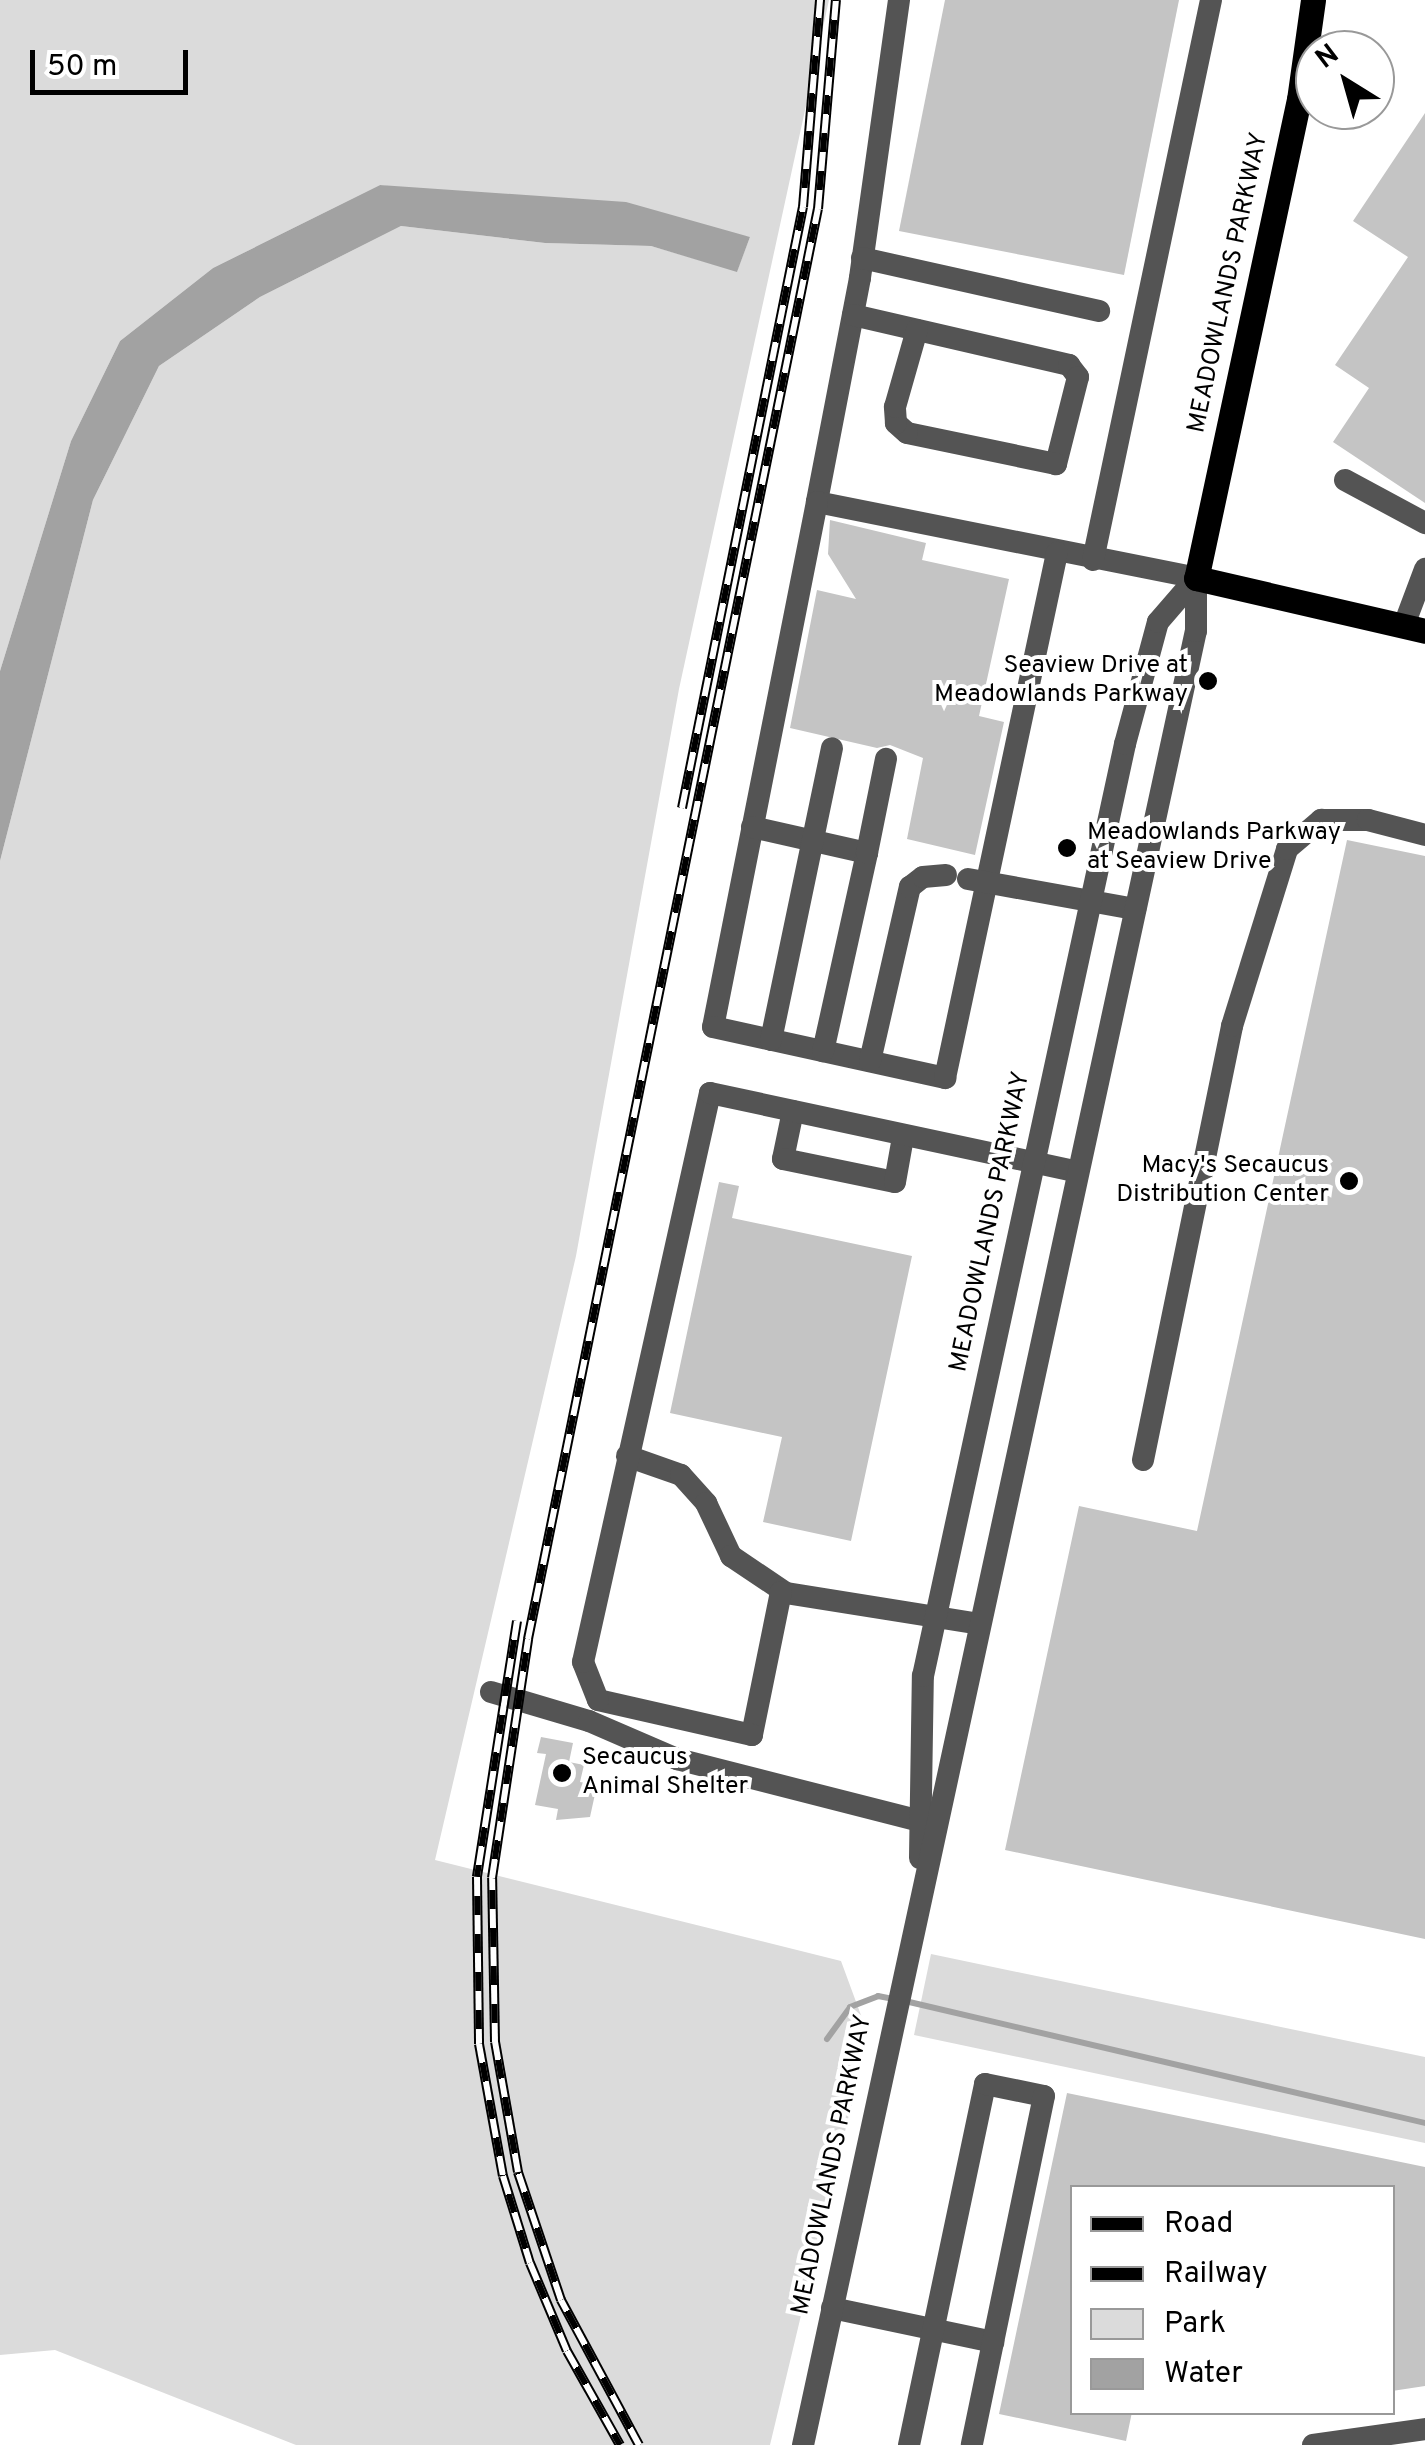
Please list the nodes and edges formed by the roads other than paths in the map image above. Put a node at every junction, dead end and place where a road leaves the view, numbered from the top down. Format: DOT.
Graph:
graph roads {
  1 [pos="899,0"];
  2 [pos="1211,0"];
  3 [pos="1313,0"];
  4 [pos="862,258"];
  5 [pos="1099,311"];
  6 [pos="853,315"];
  7 [pos="917,330"];
  8 [pos="1345,480"];
  9 [pos="818,502"];
  10 [pos="1425,523"];
  11 [pos="1057,554"];
  12 [pos="1093,560"];
  13 [pos="1425,569"];
  14 [pos="1196,578"];
  15 [pos="1414,628"];
  16 [pos="832,748"];
  17 [pos="886,759"];
  18 [pos="752,827"];
  19 [pos="1425,835"];
  20 [pos="812,842"];
  21 [pos="867,853"];
  22 [pos="968,879"];
  23 [pos="1091,899"];
  24 [pos="1135,909"];
  25 [pos="771,1040"];
  26 [pos="823,1051"];
  27 [pos="870,1061"];
  28 [pos="792,1112"];
  29 [pos="903,1137"];
  30 [pos="1033,1166"];
  31 [pos="1078,1172"];
  32 [pos="626,1456"];
  33 [pos="1143,1460"];
  34 [pos="786,1593"];
  35 [pos="936,1619"];
  36 [pos="980,1624"];
  37 [pos="492,1692"];
  38 [pos="920,1821"];
  39 [pos="921,1898"];
  40 [pos="832,2308"];
  41 [pos="934,2329"];
  42 [pos="993,2342"];
  43 [pos="1425,2430"];
  44 [pos="803,2445"];
  45 [pos="909,2445"];
  46 [pos="972,2445"];
  47 [pos="1313,2445"];
  1 -- 4 [label="street"];
  2 -- 12 [label="street"];
  3 -- 14 [label="main road, MEADOWLANDS PARKWAY"];
  4 -- 5 [label="street"];
  4 -- 6 [label="street"];
  6 -- 7 [label="street"];
  6 -- 9 [label="street"];
  7 -- 7 [label="street"];
  8 -- 10 [label="street"];
  9 -- 11 [label="street"];
  9 -- 18 [label="street"];
  11 -- 12 [label="street"];
  11 -- 22 [label="street"];
  12 -- 14 [label="street"];
  13 -- 15 [label="street"];
  14 -- 15 [label="main road"];
  14 -- 23 [label="street, MEADOWLANDS PARKWAY"];
  14 -- 24 [label="street, MEADOWLANDS PARKWAY"];
  16 -- 20 [label="street"];
  17 -- 21 [label="street"];
  18 -- 20 [label="street"];
  18 -- 25 [label="street"];
  19 -- 33 [label="street"];
  20 -- 21 [label="street"];
  20 -- 25 [label="street"];
  21 -- 26 [label="street"];
  22 -- 23 [label="street"];
  22 -- 27 [label="street"];
  22 -- 27 [label="street"];
  23 -- 24 [label="street"];
  23 -- 30 [label="street, MEADOWLANDS PARKWAY"];
  24 -- 31 [label="street, MEADOWLANDS PARKWAY"];
  25 -- 26 [label="street"];
  26 -- 27 [label="street"];
  28 -- 29 [label="street"];
  28 -- 29 [label="street"];
  28 -- 32 [label="street"];
  29 -- 30 [label="street"];
  30 -- 31 [label="street"];
  30 -- 35 [label="street, MEADOWLANDS PARKWAY"];
  31 -- 36 [label="street, MEADOWLANDS PARKWAY"];
  32 -- 34 [label="street"];
  32 -- 34 [label="street"];
  34 -- 35 [label="street"];
  35 -- 36 [label="street"];
  35 -- 38 [label="street, MEADOWLANDS PARKWAY"];
  36 -- 39 [label="street, MEADOWLANDS PARKWAY"];
  37 -- 38 [label="street"];
  38 -- 39 [label="street, MEADOWLANDS PARKWAY"];
  39 -- 40 [label="street, MEADOWLANDS PARKWAY"];
  40 -- 41 [label="street"];
  40 -- 44 [label="street, MEADOWLANDS PARKWAY"];
  41 -- 42 [label="street"];
  41 -- 42 [label="street"];
  41 -- 45 [label="street"];
  42 -- 46 [label="street"];
  43 -- 47 [label="street"];
}
